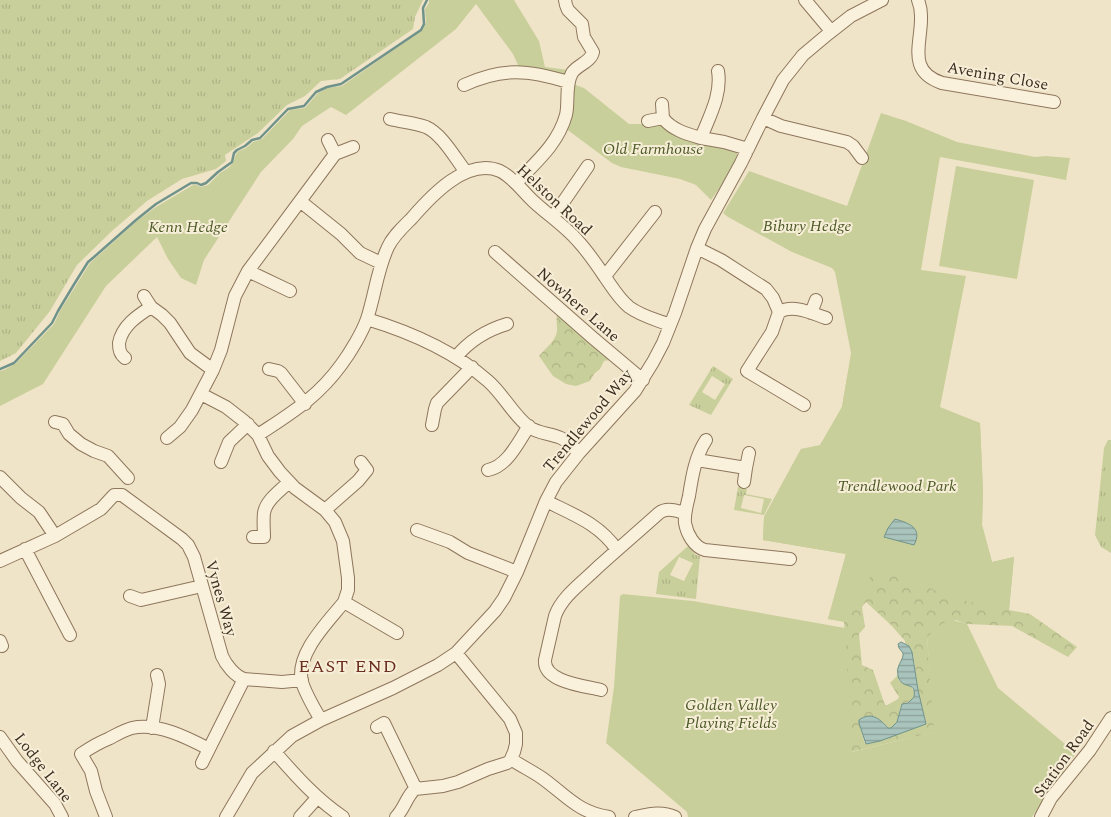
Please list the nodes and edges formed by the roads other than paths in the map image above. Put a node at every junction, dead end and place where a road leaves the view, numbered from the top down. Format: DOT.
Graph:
graph roads {
  1 [pos="565,0"];
  2 [pos="805,0"];
  3 [pos="882,0"];
  4 [pos="918,0"];
  5 [pos="831,30"];
  6 [pos="718,71"];
  7 [pos="471,78"];
  8 [pos="568,82"];
  9 [pos="1054,102"];
  10 [pos="662,104"];
  11 [pos="663,118"];
  12 [pos="763,118"];
  13 [pos="390,120"];
  14 [pos="648,122"];
  15 [pos="701,138"];
  16 [pos="328,140"];
  17 [pos="352,147"];
  18 [pos="748,149"];
  19 [pos="334,154"];
  20 [pos="862,158"];
  21 [pos="588,166"];
  22 [pos="466,172"];
  23 [pos="516,183"];
  24 [pos="300,201"];
  25 [pos="553,217"];
  26 [pos="654,219"];
  27 [pos="697,248"];
  28 [pos="496,252"];
  29 [pos="381,263"];
  30 [pos="248,271"];
  31 [pos="605,276"];
  32 [pos="290,291"];
  33 [pos="144,296"];
  34 [pos="816,300"];
  35 [pos="151,307"];
  36 [pos="779,312"];
  37 [pos="811,313"];
  38 [pos="826,318"];
  39 [pos="367,319"];
  40 [pos="508,324"];
  41 [pos="670,326"];
  42 [pos="456,357"];
  43 [pos="125,358"];
  44 [pos="472,367"];
  45 [pos="268,369"];
  46 [pos="213,370"];
  47 [pos="643,380"];
  48 [pos="201,394"];
  49 [pos="305,404"];
  50 [pos="804,405"];
  51 [pos="61,422"];
  52 [pos="248,424"];
  53 [pos="432,425"];
  54 [pos="529,426"];
  55 [pos="170,431"];
  56 [pos="258,435"];
  57 [pos="706,440"];
  58 [pos="579,452"];
  59 [pos="749,453"];
  60 [pos="697,460"];
  61 [pos="361,462"];
  62 [pos="220,463"];
  63 [pos="746,468"];
  64 [pos="496,472"];
  65 [pos="0,477"];
  66 [pos="289,482"];
  67 [pos="744,482"];
  68 [pos="118,494"];
  69 [pos="546,502"];
  70 [pos="325,510"];
  71 [pos="686,513"];
  72 [pos="425,529"];
  73 [pos="55,536"];
  74 [pos="253,537"];
  75 [pos="25,549"];
  76 [pos="617,550"];
  77 [pos="790,559"];
  78 [pos="0,561"];
  79 [pos="517,572"];
  80 [pos="202,586"];
  81 [pos="135,600"];
  82 [pos="344,602"];
  83 [pos="70,635"];
  84 [pos="398,635"];
  85 [pos="456,653"];
  86 [pos="244,679"];
  87 [pos="161,680"];
  88 [pos="302,680"];
  89 [pos="601,690"];
  90 [pos="1111,718"];
  91 [pos="321,720"];
  92 [pos="377,727"];
  93 [pos="152,728"];
  94 [pos="0,736"];
  95 [pos="209,749"];
  96 [pos="274,751"];
  97 [pos="511,759"];
  98 [pos="202,763"];
  99 [pos="416,789"];
  100 [pos="317,798"];
  101 [pos="591,815"];
  102 [pos="62,817"];
  103 [pos="106,817"];
  104 [pos="226,817"];
  105 [pos="300,817"];
  106 [pos="343,817"];
  107 [pos="396,817"];
  108 [pos="609,817"];
  109 [pos="635,817"];
  110 [pos="675,817"];
  111 [pos="1041,817"];
  1 -- 8 [label="street"];
  2 -- 5 [label="street"];
  3 -- 5 [label="street, Trendlewood Way"];
  4 -- 9 [label="street, Avening Close"];
  5 -- 12 [label="street, Trendlewood Way"];
  6 -- 15 [label="street"];
  7 -- 8 [label="street"];
  8 -- 23 [label="street"];
  10 -- 11 [label="street"];
  11 -- 14 [label="street"];
  11 -- 15 [label="street"];
  12 -- 18 [label="street, Trendlewood Way"];
  12 -- 20 [label="street"];
  13 -- 22 [label="street"];
  15 -- 18 [label="street"];
  16 -- 19 [label="street"];
  17 -- 19 [label="street"];
  18 -- 27 [label="street, Trendlewood Way"];
  19 -- 24 [label="street"];
  21 -- 25 [label="street"];
  22 -- 23 [label="street, Helston Road"];
  22 -- 29 [label="street, Helston Road"];
  23 -- 25 [label="street, Helston Road"];
  24 -- 29 [label="street"];
  24 -- 30 [label="street"];
  25 -- 31 [label="street, Helston Road"];
  26 -- 31 [label="street"];
  27 -- 36 [label="street"];
  27 -- 41 [label="street, Trendlewood Way"];
  28 -- 47 [label="street, Nowhere Lane"];
  29 -- 39 [label="street, Helston Road"];
  30 -- 32 [label="street"];
  30 -- 46 [label="street"];
  31 -- 41 [label="street, Helston Road"];
  33 -- 35 [label="street"];
  34 -- 37 [label="street"];
  35 -- 43 [label="street"];
  35 -- 46 [label="street"];
  36 -- 37 [label="street"];
  36 -- 50 [label="street"];
  37 -- 38 [label="street"];
  39 -- 42 [label="street"];
  39 -- 49 [label="street, Helston Road"];
  40 -- 42 [label="street"];
  41 -- 47 [label="street, Trendlewood Way"];
  42 -- 44 [label="street"];
  44 -- 53 [label="street"];
  44 -- 54 [label="street"];
  45 -- 49 [label="street"];
  46 -- 48 [label="street"];
  47 -- 58 [label="street, Trendlewood Way"];
  48 -- 52 [label="street"];
  48 -- 55 [label="street"];
  49 -- 56 [label="street, Helston Road"];
  51 -- 68 [label="street"];
  52 -- 56 [label="street"];
  52 -- 62 [label="street"];
  54 -- 58 [label="street"];
  54 -- 64 [label="street"];
  56 -- 66 [label="street"];
  57 -- 60 [label="street"];
  58 -- 69 [label="street, Trendlewood Way"];
  59 -- 63 [label="street"];
  60 -- 63 [label="street"];
  60 -- 71 [label="street"];
  61 -- 70 [label="street"];
  63 -- 67 [label="street"];
  65 -- 73 [label="street"];
  66 -- 70 [label="street"];
  66 -- 74 [label="street"];
  68 -- 73 [label="street"];
  68 -- 80 [label="street, Vynes Way"];
  69 -- 76 [label="street"];
  69 -- 79 [label="street, Trendlewood Way"];
  70 -- 82 [label="street"];
  71 -- 76 [label="street"];
  71 -- 77 [label="street"];
  72 -- 79 [label="street"];
  73 -- 75 [label="street"];
  75 -- 78 [label="street"];
  75 -- 83 [label="street"];
  76 -- 89 [label="street"];
  79 -- 85 [label="street, Trendlewood Way"];
  80 -- 81 [label="street"];
  80 -- 86 [label="street, Vynes Way"];
  82 -- 84 [label="street"];
  82 -- 88 [label="street"];
  85 -- 91 [label="street, Trendlewood Way"];
  85 -- 97 [label="street"];
  86 -- 88 [label="street"];
  86 -- 95 [label="street"];
  87 -- 93 [label="street"];
  88 -- 91 [label="street"];
  90 -- 111 [label="street, Station Road"];
  91 -- 96 [label="street, Trendlewood Way"];
  92 -- 99 [label="street"];
  93 -- 95 [label="street"];
  93 -- 103 [label="street"];
  94 -- 102 [label="street, Lodge Lane"];
  95 -- 98 [label="street"];
  96 -- 100 [label="street"];
  96 -- 104 [label="street, Trendlewood Way"];
  97 -- 99 [label="street"];
  97 -- 101 [label="street"];
  99 -- 107 [label="street"];
  100 -- 105 [label="street"];
  100 -- 106 [label="street"];
  101 -- 108 [label="street"];
  109 -- 110 [label="street"];
}
